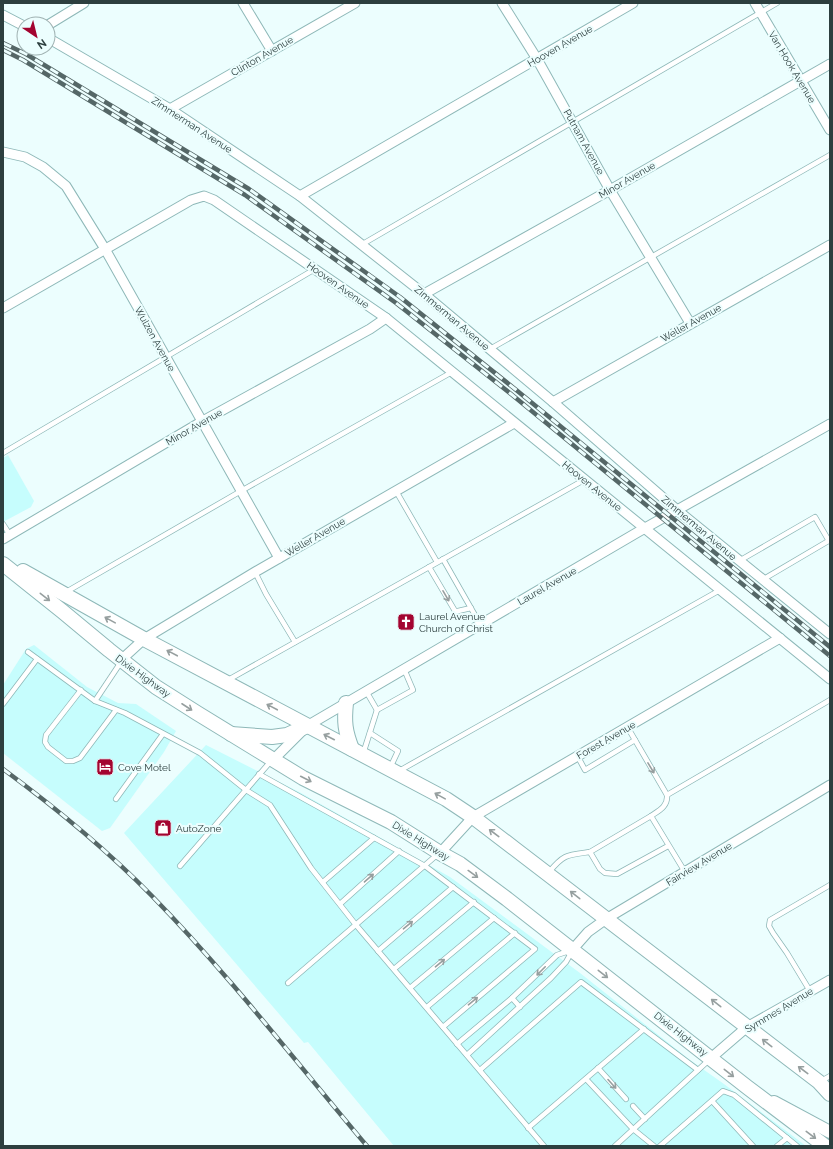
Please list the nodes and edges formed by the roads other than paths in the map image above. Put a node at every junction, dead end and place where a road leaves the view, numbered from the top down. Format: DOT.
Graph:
graph roads {
  1 [pos="84,3"];
  2 [pos="243,3"];
  3 [pos="355,3"];
  4 [pos="502,3"];
  5 [pos="633,3"];
  6 [pos="755,3"];
  7 [pos="777,3"];
  8 [pos="761,12"];
  9 [pos="3,15"];
  10 [pos="56,20"];
  11 [pos="16,22"];
  12 [pos="56,43"];
  13 [pos="272,51"];
  14 [pos="537,59"];
  15 [pos="830,64"];
  16 [pos="801,81"];
  17 [pos="170,109"];
  18 [pos="573,123"];
  19 [pos="830,130"];
  20 [pos="3,152"];
  21 [pos="830,155"];
  22 [pos="610,190"];
  23 [pos="300,196"];
  24 [pos="362,245"];
  25 [pos="830,245"];
  26 [pos="105,249"];
  27 [pos="651,257"];
  28 [pos="315,269"];
  29 [pos="424,294"];
  30 [pos="3,308"];
  31 [pos="386,318"];
  32 [pos="690,323"];
  33 [pos="490,349"];
  34 [pos="165,357"];
  35 [pos="452,372"];
  36 [pos="553,402"];
  37 [pos="201,422"];
  38 [pos="514,423"];
  39 [pos="830,424"];
  40 [pos="3,453"];
  41 [pos="584,480"];
  42 [pos="241,491"];
  43 [pos="396,491"];
  44 [pos="676,510"];
  45 [pos="3,524"];
  46 [pos="644,529"];
  47 [pos="6,537"];
  48 [pos="830,540"];
  49 [pos="279,558"];
  50 [pos="443,559"];
  51 [pos="3,560"];
  52 [pos="739,561"];
  53 [pos="437,562"];
  54 [pos="3,564"];
  55 [pos="429,567"];
  56 [pos="255,572"];
  57 [pos="762,580"];
  58 [pos="720,590"];
  59 [pos="63,594"];
  60 [pos="471,608"];
  61 [pos="480,624"];
  62 [pos="830,634"];
  63 [pos="780,638"];
  64 [pos="144,639"];
  65 [pos="295,642"];
  66 [pos="28,652"];
  67 [pos="37,659"];
  68 [pos="122,660"];
  69 [pos="404,669"];
  70 [pos="830,680"];
  71 [pos="225,682"];
  72 [pos="81,690"];
  73 [pos="366,691"];
  74 [pos="830,700"];
  75 [pos="95,701"];
  76 [pos="346,703"];
  77 [pos="3,704"];
  78 [pos="116,710"];
  79 [pos="377,710"];
  80 [pos="307,726"];
  81 [pos="628,728"];
  82 [pos="370,733"];
  83 [pos="164,734"];
  84 [pos="230,734"];
  85 [pos="635,740"];
  86 [pos="357,752"];
  87 [pos="578,757"];
  88 [pos="272,760"];
  89 [pos="393,771"];
  90 [pos="259,774"];
  91 [pos="830,785"];
  92 [pos="246,790"];
  93 [pos="667,795"];
  94 [pos="116,799"];
  95 [pos="651,816"];
  96 [pos="473,817"];
  97 [pos="374,838"];
  98 [pos="668,846"];
  99 [pos="399,851"];
  100 [pos="590,852"];
  101 [pos="440,853"];
  102 [pos="180,866"];
  103 [pos="424,866"];
  104 [pos="685,872"];
  105 [pos="548,874"];
  106 [pos="323,882"];
  107 [pos="830,885"];
  108 [pos="453,887"];
  109 [pos="474,902"];
  110 [pos="340,904"];
  111 [pos="494,918"];
  112 [pos="606,919"];
  113 [pos="356,925"];
  114 [pos="514,933"];
  115 [pos="573,949"];
  116 [pos="378,950"];
  117 [pos="394,969"];
  118 [pos="830,980"];
  119 [pos="288,983"];
  120 [pos="410,988"];
  121 [pos="810,991"];
  122 [pos="512,998"];
  123 [pos="427,1007"];
  124 [pos="520,1007"];
  125 [pos="443,1026"];
  126 [pos="747,1027"];
  127 [pos="644,1029"];
  128 [pos="457,1044"];
  129 [pos="467,1055"];
  130 [pos="711,1058"];
  131 [pos="598,1068"];
  132 [pos="480,1070"];
  133 [pos="698,1070"];
  134 [pos="586,1079"];
  135 [pos="824,1079"];
  136 [pos="747,1087"];
  137 [pos="830,1091"];
  138 [pos="830,1094"];
  139 [pos="626,1099"];
  140 [pos="712,1101"];
  141 [pos="632,1106"];
  142 [pos="645,1119"];
  143 [pos="528,1128"];
  144 [pos="633,1129"];
  145 [pos="830,1132"];
  146 [pos="787,1138"];
  147 [pos="544,1146"];
  148 [pos="615,1146"];
  149 [pos="654,1146"];
  150 [pos="660,1146"];
  151 [pos="753,1146"];
  152 [pos="777,1146"];
  153 [pos="797,1146"];
  154 [pos="826,1146"];
  1 -- 10 [label="street"];
  2 -- 13 [label="street"];
  3 -- 13 [label="street, Clinton Avenue"];
  4 -- 14 [label="street, Putnam Avenue"];
  5 -- 14 [label="street, Hooven Avenue"];
  6 -- 8 [label="street, Van Hook Avenue"];
  7 -- 8 [label="lane"];
  8 -- 16 [label="street, Van Hook Avenue"];
  8 -- 18 [label="lane"];
  9 -- 11 [label="street"];
  12 -- 17 [label="street, Zimmerman Avenue"];
  13 -- 17 [label="street, Clinton Avenue"];
  14 -- 18 [label="street, Putnam Avenue"];
  14 -- 23 [label="street, Hooven Avenue"];
  15 -- 16 [label="street, Minor Avenue"];
  16 -- 19 [label="street, Van Hook Avenue"];
  16 -- 22 [label="street, Minor Avenue"];
  17 -- 23 [label="street, Zimmerman Avenue"];
  18 -- 22 [label="street, Putnam Avenue"];
  18 -- 24 [label="lane"];
  20 -- 26 [label="street, Wulzen Avenue"];
  21 -- 27 [label="lane"];
  22 -- 27 [label="street, Putnam Avenue"];
  22 -- 29 [label="street, Minor Avenue"];
  23 -- 24 [label="street, Zimmerman Avenue"];
  24 -- 29 [label="street, Zimmerman Avenue"];
  25 -- 32 [label="street, Weller Avenue"];
  26 -- 28 [label="street, Hooven Avenue"];
  26 -- 30 [label="street, Hooven Avenue"];
  26 -- 34 [label="street, Wulzen Avenue"];
  27 -- 32 [label="street, Putnam Avenue"];
  27 -- 33 [label="lane"];
  28 -- 31 [label="street, Hooven Avenue"];
  28 -- 34 [label="lane"];
  29 -- 33 [label="street, Zimmerman Avenue"];
  31 -- 35 [label="street, Hooven Avenue"];
  31 -- 37 [label="street, Minor Avenue"];
  32 -- 36 [label="street, Weller Avenue"];
  33 -- 36 [label="street, Zimmerman Avenue"];
  34 -- 37 [label="street, Wulzen Avenue"];
  34 -- 40 [label="lane"];
  35 -- 38 [label="street, Hooven Avenue"];
  35 -- 42 [label="lane"];
  36 -- 44 [label="street, Zimmerman Avenue"];
  37 -- 42 [label="street, Wulzen Avenue"];
  37 -- 47 [label="street, Minor Avenue"];
  38 -- 41 [label="street, Hooven Avenue"];
  38 -- 43 [label="street, Weller Avenue"];
  39 -- 44 [label="street, Laurel Avenue"];
  41 -- 46 [label="street, Hooven Avenue"];
  41 -- 50 [label="lane"];
  42 -- 49 [label="street, Wulzen Avenue"];
  42 -- 59 [label="lane"];
  43 -- 49 [label="street, Weller Avenue"];
  43 -- 53 [label="lane"];
  44 -- 46 [label="street, Laurel Avenue"];
  44 -- 52 [label="street, Zimmerman Avenue"];
  45 -- 47 [label="lane"];
  46 -- 58 [label="street"];
  46 -- 61 [label="street, Laurel Avenue"];
  48 -- 52 [label="lane"];
  48 -- 57 [label="lane"];
  49 -- 56 [label="street, Weller Avenue"];
  50 -- 53 [label="lane"];
  50 -- 60 [label="lane"];
  51 -- 59 [label="main road"];
  52 -- 57 [label="street, Zimmerman Avenue"];
  53 -- 55 [label="lane"];
  54 -- 68 [label="main road, Dixie Highway, one-way"];
  55 -- 60 [label="lane, one-way"];
  55 -- 65 [label="lane"];
  56 -- 64 [label="street, Weller Avenue"];
  56 -- 65 [label="lane"];
  57 -- 62 [label="street, Zimmerman Avenue"];
  58 -- 63 [label="street"];
  58 -- 89 [label="lane"];
  64 -- 59 [label="main road, one-way"];
  60 -- 61 [label="lane"];
  61 -- 69 [label="street, Laurel Avenue"];
  63 -- 70 [label="street"];
  63 -- 81 [label="street, Forest Avenue"];
  64 -- 68 [label="street, Weller Avenue"];
  71 -- 64 [label="main road, one-way"];
  65 -- 71 [label="lane"];
  66 -- 67 [label="lane"];
  67 -- 72 [label="lane"];
  67 -- 77 [label="lane"];
  68 -- 75 [label="lane"];
  68 -- 84 [label="main road, Dixie Highway, one-way"];
  69 -- 73 [label="street, Laurel Avenue"];
  69 -- 79 [label="lane"];
  80 -- 71 [label="main road, one-way"];
  72 -- 75 [label="lane"];
  72 -- 78 [label="lane"];
  73 -- 76 [label="street, Laurel Avenue"];
  73 -- 79 [label="lane"];
  74 -- 93 [label="lane"];
  75 -- 78 [label="lane"];
  76 -- 80 [label="street, Laurel Avenue"];
  76 -- 86 [label="main road"];
  78 -- 83 [label="lane"];
  79 -- 82 [label="lane"];
  80 -- 84 [label="main road"];
  86 -- 80 [label="main road, one-way"];
  80 -- 88 [label="street, Laurel Avenue"];
  81 -- 85 [label="lane"];
  81 -- 87 [label="street, Forest Avenue"];
  82 -- 86 [label="lane"];
  82 -- 89 [label="lane"];
  83 -- 92 [label="lane"];
  83 -- 94 [label="lane"];
  84 -- 88 [label="main road, Dixie Highway"];
  85 -- 87 [label="lane"];
  85 -- 93 [label="lane, one-way"];
  86 -- 89 [label="main road"];
  87 -- 96 [label="street, Forest Avenue"];
  88 -- 90 [label="lane"];
  88 -- 101 [label="main road, Dixie Highway, one-way"];
  96 -- 89 [label="main road, one-way"];
  90 -- 92 [label="lane"];
  90 -- 97 [label="lane"];
  91 -- 104 [label="street, Fairview Avenue"];
  92 -- 102 [label="lane"];
  92 -- 106 [label="lane"];
  93 -- 95 [label="lane"];
  95 -- 98 [label="lane"];
  95 -- 100 [label="lane"];
  96 -- 101 [label="street, Forest Avenue"];
  105 -- 96 [label="main road, one-way"];
  97 -- 99 [label="lane"];
  97 -- 106 [label="lane"];
  98 -- 100 [label="lane"];
  98 -- 104 [label="lane"];
  99 -- 103 [label="lane"];
  110 -- 99 [label="lane, one-way"];
  100 -- 105 [label="lane"];
  101 -- 103 [label="lane"];
  101 -- 115 [label="main road, Dixie Highway, one-way"];
  103 -- 108 [label="lane"];
  103 -- 113 [label="lane"];
  104 -- 112 [label="street, Fairview Avenue"];
  112 -- 105 [label="main road, one-way"];
  106 -- 110 [label="lane"];
  107 -- 121 [label="lane"];
  108 -- 109 [label="lane"];
  116 -- 108 [label="lane, one-way"];
  109 -- 111 [label="lane"];
  109 -- 117 [label="lane"];
  110 -- 113 [label="lane"];
  111 -- 114 [label="lane"];
  120 -- 111 [label="lane, one-way"];
  112 -- 115 [label="street, Fairview Avenue"];
  126 -- 112 [label="main road, one-way"];
  113 -- 116 [label="lane"];
  113 -- 119 [label="lane"];
  114 -- 123 [label="lane"];
  125 -- 114 [label="lane, one-way"];
  115 -- 122 [label="lane, one-way"];
  115 -- 124 [label="lane"];
  115 -- 130 [label="main road, Dixie Highway, one-way"];
  116 -- 117 [label="lane"];
  117 -- 120 [label="lane"];
  118 -- 121 [label="street, Symmes Avenue"];
  120 -- 123 [label="lane"];
  121 -- 126 [label="street, Symmes Avenue"];
  122 -- 124 [label="lane"];
  122 -- 128 [label="lane"];
  123 -- 125 [label="lane"];
  124 -- 129 [label="lane"];
  125 -- 128 [label="lane"];
  126 -- 130 [label="street, Symmes Avenue"];
  135 -- 126 [label="main road, one-way"];
  127 -- 131 [label="lane"];
  127 -- 132 [label="lane"];
  127 -- 133 [label="lane"];
  128 -- 129 [label="lane"];
  129 -- 132 [label="lane"];
  130 -- 133 [label="lane"];
  130 -- 136 [label="main road, Dixie Highway, one-way"];
  131 -- 134 [label="lane"];
  131 -- 139 [label="lane, one-way"];
  132 -- 143 [label="lane"];
  133 -- 142 [label="lane"];
  134 -- 143 [label="lane"];
  134 -- 144 [label="lane"];
  135 -- 137 [label="street"];
  135 -- 138 [label="main road"];
  136 -- 145 [label="street, Dixie Highway"];
  136 -- 154 [label="main road, one-way"];
  140 -- 146 [label="lane"];
  140 -- 150 [label="lane"];
  140 -- 151 [label="lane"];
  141 -- 142 [label="lane"];
  142 -- 144 [label="lane"];
  143 -- 147 [label="lane"];
  144 -- 148 [label="lane"];
  144 -- 149 [label="lane"];
  146 -- 152 [label="lane"];
  146 -- 153 [label="lane"];
}
